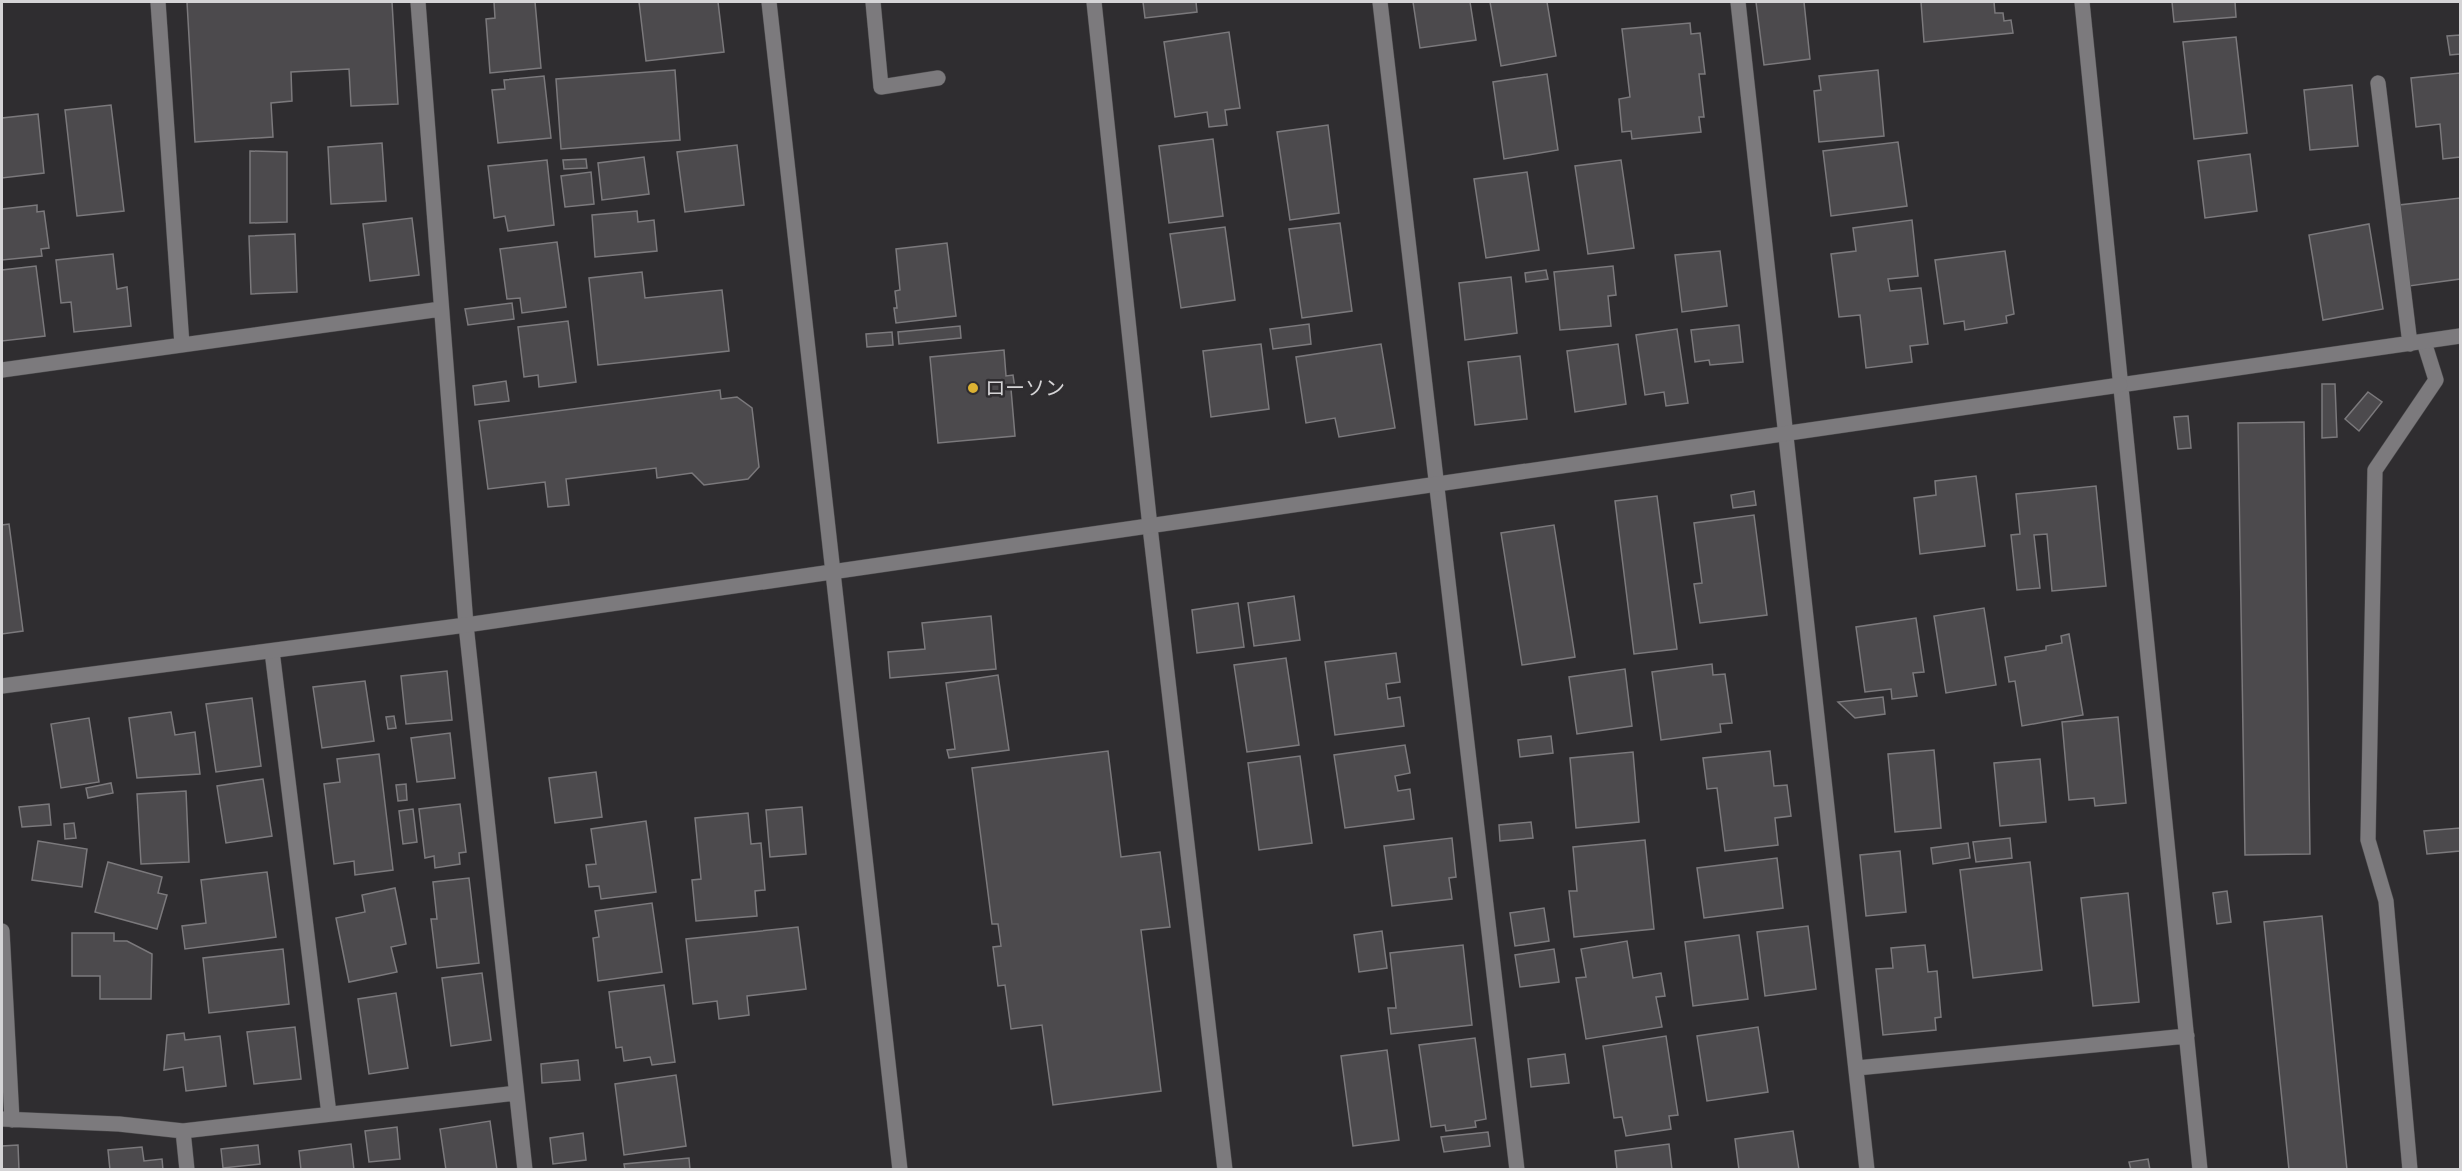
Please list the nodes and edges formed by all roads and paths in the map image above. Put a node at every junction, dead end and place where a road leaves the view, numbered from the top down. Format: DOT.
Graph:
graph roads {
  1 [pos="158,2"];
  2 [pos="418,2"];
  3 [pos="770,2"];
  4 [pos="873,2"];
  5 [pos="1094,2"];
  6 [pos="1380,2"];
  7 [pos="1738,2"];
  8 [pos="2082,2"];
  9 [pos="938,78"];
  10 [pos="2378,83"];
  11 [pos="441,309"];
  12 [pos="2460,336"];
  13 [pos="2417,343"];
  14 [pos="182,345"];
  15 [pos="2,370"];
  16 [pos="2120,385"];
  17 [pos="1786,434"];
  18 [pos="1437,484"];
  19 [pos="1150,526"];
  20 [pos="833,572"];
  21 [pos="466,625"];
  22 [pos="272,651"];
  23 [pos="2,686"];
  24 [pos="2,931"];
  25 [pos="2187,1036"];
  26 [pos="1857,1068"];
  27 [pos="516,1093"];
  28 [pos="329,1114"];
  29 [pos="7,1119"];
  30 [pos="183,1131"];
  31 [pos="187,1170"];
  32 [pos="525,1170"];
  33 [pos="900,1170"];
  34 [pos="1225,1170"];
  35 [pos="1517,1170"];
  36 [pos="1867,1170"];
  37 [pos="2200,1170"];
  38 [pos="2410,1170"];
  1 -- 14 [label="street"];
  2 -- 11 [label="street"];
  3 -- 20 [label="street"];
  4 -- 9 [label="street"];
  5 -- 19 [label="street"];
  6 -- 18 [label="street"];
  7 -- 17 [label="street"];
  8 -- 16 [label="street"];
  10 -- 13 [label="street"];
  11 -- 14 [label="street"];
  11 -- 21 [label="street"];
  12 -- 13 [label="street"];
  13 -- 16 [label="street"];
  13 -- 38 [label="street"];
  14 -- 15 [label="street"];
  16 -- 17 [label="street"];
  16 -- 25 [label="street"];
  17 -- 18 [label="street"];
  17 -- 26 [label="street"];
  18 -- 19 [label="street"];
  18 -- 35 [label="street"];
  19 -- 20 [label="street"];
  19 -- 34 [label="street"];
  20 -- 21 [label="street"];
  20 -- 33 [label="street"];
  21 -- 22 [label="street"];
  21 -- 27 [label="street"];
  22 -- 23 [label="street"];
  22 -- 28 [label="street"];
  24 -- 29 [label="street"];
  25 -- 26 [label="street"];
  25 -- 37 [label="street"];
  26 -- 36 [label="street"];
  27 -- 28 [label="street"];
  27 -- 32 [label="street"];
  28 -- 30 [label="street"];
  29 -- 30 [label="street"];
  30 -- 31 [label="street"];
}
